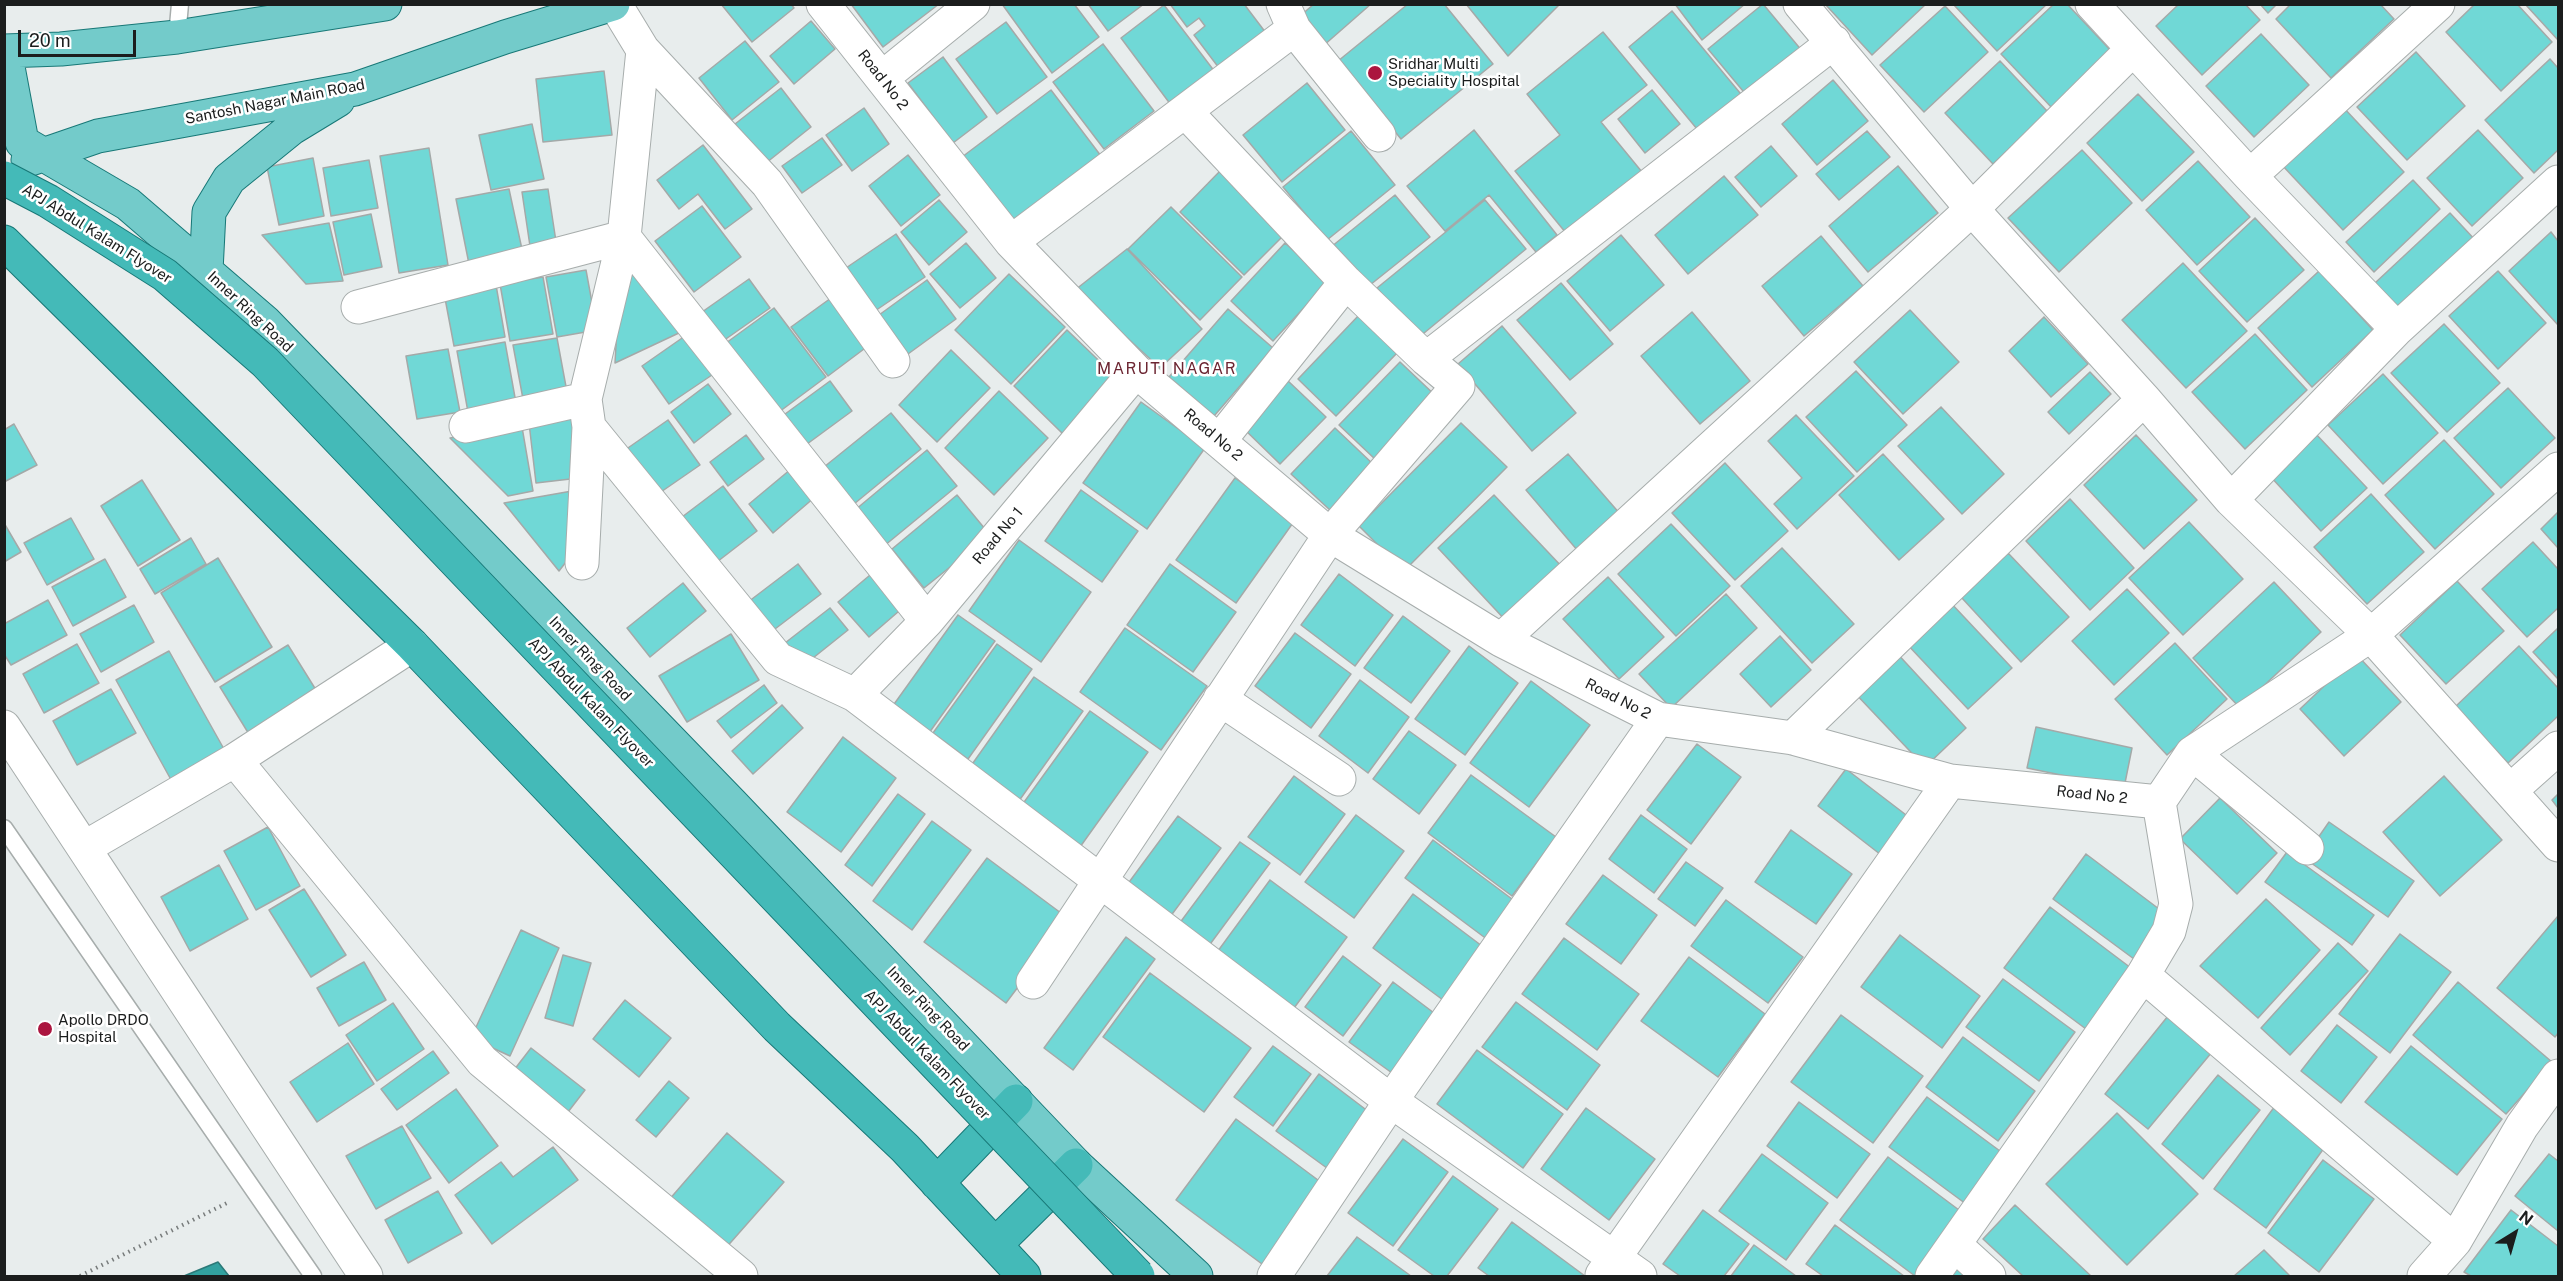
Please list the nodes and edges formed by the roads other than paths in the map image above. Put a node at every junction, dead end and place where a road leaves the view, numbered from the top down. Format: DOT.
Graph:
graph roads {
  1 [pos="180,4"];
  2 [pos="385,4"];
  3 [pos="614,4"];
  4 [pos="823,4"];
  5 [pos="973,4"];
  6 [pos="1800,4"];
  7 [pos="2092,4"];
  8 [pos="2420,10"];
  9 [pos="1286,11"];
  10 [pos="279,13"];
  11 [pos="177,37"];
  12 [pos="1833,42"];
  13 [pos="2133,49"];
  14 [pos="643,50"];
  15 [pos="5,51"];
  16 [pos="882,78"];
  17 [pos="355,89"];
  18 [pos="1185,111"];
  19 [pos="1379,135"];
  20 [pos="40,154"];
  21 [pos="4,172"];
  22 [pos="2250,176"];
  23 [pos="4,178"];
  24 [pos="2559,182"];
  25 [pos="1972,209"];
  26 [pos="624,237"];
  27 [pos="4,242"];
  28 [pos="1011,242"];
  29 [pos="206,271"];
  30 [pos="1346,282"];
  31 [pos="358,307"];
  32 [pos="2397,329"];
  33 [pos="1426,358"];
  34 [pos="893,361"];
  35 [pos="1136,371"];
  36 [pos="2144,399"];
  37 [pos="587,413"];
  38 [pos="466,426"];
  39 [pos="1220,440"];
  40 [pos="2559,469"];
  41 [pos="2231,500"];
  42 [pos="1330,535"];
  43 [pos="582,563"];
  44 [pos="927,621"];
  45 [pos="2371,635"];
  46 [pos="1502,640"];
  47 [pos="412,645"];
  48 [pos="855,695"];
  49 [pos="1220,699"];
  50 [pos="1658,719"];
  51 [pos="4,727"];
  52 [pos="1793,738"];
  53 [pos="2559,748"];
  54 [pos="2192,753"];
  55 [pos="235,760"];
  56 [pos="1339,779"];
  57 [pos="1950,781"];
  58 [pos="2511,790"];
  59 [pos="2159,802"];
  60 [pos="4,828"];
  61 [pos="2559,845"];
  62 [pos="84,848"];
  63 [pos="2307,848"];
  64 [pos="1099,881"];
  65 [pos="2143,975"];
  66 [pos="1033,982"];
  67 [pos="2559,1076"];
  68 [pos="1016,1101"];
  69 [pos="1391,1101"];
  70 [pos="1076,1165"];
  71 [pos="937,1183"];
  72 [pos="2455,1241"];
  73 [pos="995,1245"];
  74 [pos="1956,1246"];
  75 [pos="1618,1271"];
  76 [pos="313,1276"];
  77 [pos="366,1276"];
  78 [pos="741,1276"];
  79 [pos="1024,1276"];
  80 [pos="1138,1276"];
  81 [pos="1196,1276"];
  82 [pos="1274,1276"];
  83 [pos="1932,1276"];
  84 [pos="1989,1276"];
  85 [pos="2424,1276"];
  1 -- 11 [label="lane"];
  2 -- 10 [label="main road"];
  3 -- 14 [label="street"];
  3 -- 17 [label="main road, Santosh Nagar Main ROad"];
  4 -- 16 [label="street, Road No 2"];
  5 -- 16 [label="street"];
  6 -- 12 [label="street"];
  7 -- 13 [label="street"];
  8 -- 22 [label="street"];
  9 -- 18 [label="street"];
  9 -- 19 [label="street"];
  10 -- 11 [label="main road"];
  11 -- 15 [label="main road"];
  12 -- 25 [label="street"];
  12 -- 33 [label="street"];
  13 -- 22 [label="street"];
  13 -- 25 [label="street"];
  14 -- 26 [label="street"];
  14 -- 34 [label="street"];
  15 -- 20 [label="main road, Inner Ring Road"];
  16 -- 28 [label="street, Road No 2"];
  17 -- 20 [label="main road, Santosh Nagar Main ROad"];
  17 -- 29 [label="main road"];
  18 -- 28 [label="street"];
  18 -- 30 [label="street"];
  20 -- 21 [label="main road, Santosh Nagar Main ROad"];
  20 -- 29 [label="main road, Inner Ring Road"];
  22 -- 32 [label="street"];
  23 -- 80 [label="highway, APJ Abdul Kalam Flyover, bridge"];
  24 -- 32 [label="street"];
  25 -- 36 [label="street"];
  25 -- 46 [label="street"];
  26 -- 31 [label="street"];
  26 -- 37 [label="street"];
  26 -- 44 [label="street"];
  27 -- 47 [label="highway"];
  28 -- 35 [label="street, Road No 2"];
  29 -- 68 [label="main road, Inner Ring Road"];
  30 -- 33 [label="street"];
  30 -- 39 [label="street"];
  32 -- 41 [label="street"];
  33 -- 42 [label="street"];
  35 -- 39 [label="street, Road No 2"];
  35 -- 44 [label="street, Road No 1"];
  36 -- 41 [label="street"];
  36 -- 52 [label="street"];
  37 -- 38 [label="street"];
  37 -- 43 [label="street"];
  37 -- 48 [label="street"];
  39 -- 42 [label="street, Road No 2"];
  40 -- 45 [label="street"];
  41 -- 45 [label="street"];
  42 -- 46 [label="street, Road No 2"];
  42 -- 49 [label="street"];
  44 -- 48 [label="street, Road No 1"];
  45 -- 54 [label="street"];
  45 -- 58 [label="street"];
  46 -- 50 [label="street, Road No 2"];
  47 -- 55 [label="street"];
  47 -- 71 [label="highway"];
  48 -- 64 [label="street"];
  49 -- 56 [label="street"];
  49 -- 64 [label="street"];
  50 -- 52 [label="street, Road No 2"];
  50 -- 69 [label="street"];
  51 -- 62 [label="street"];
  52 -- 57 [label="street, Road No 2"];
  53 -- 58 [label="street"];
  54 -- 59 [label="street"];
  54 -- 63 [label="street"];
  55 -- 62 [label="street"];
  55 -- 78 [label="street"];
  57 -- 59 [label="street, Road No 2"];
  57 -- 75 [label="street"];
  58 -- 61 [label="street"];
  59 -- 65 [label="street"];
  60 -- 76 [label="lane"];
  62 -- 77 [label="street"];
  64 -- 66 [label="street"];
  64 -- 69 [label="street"];
  65 -- 72 [label="street"];
  65 -- 74 [label="street"];
  67 -- 72 [label="street"];
  68 -- 70 [label="main road, Inner Ring Road"];
  68 -- 71 [label="highway"];
  69 -- 75 [label="street"];
  69 -- 82 [label="street"];
  70 -- 73 [label="highway"];
  70 -- 81 [label="main road, Inner Ring Road"];
  71 -- 73 [label="highway"];
  72 -- 85 [label="street"];
  73 -- 79 [label="highway"];
  74 -- 83 [label="street"];
  74 -- 84 [label="street"];
}
